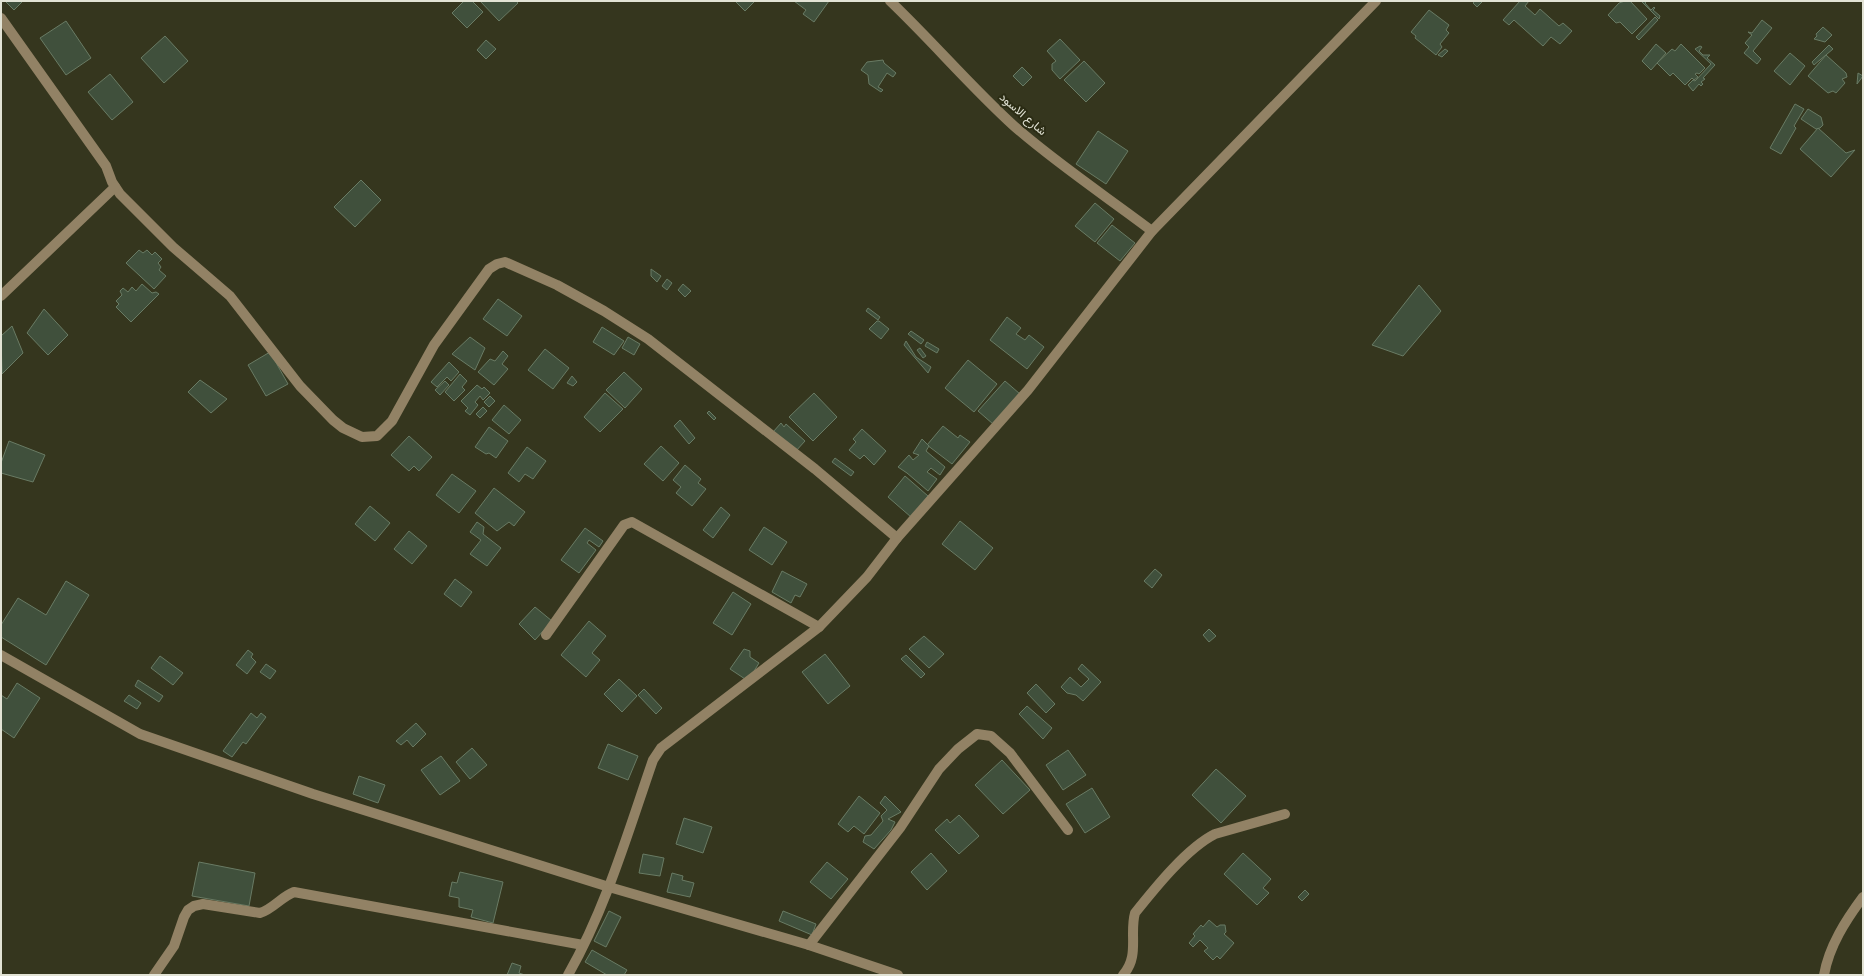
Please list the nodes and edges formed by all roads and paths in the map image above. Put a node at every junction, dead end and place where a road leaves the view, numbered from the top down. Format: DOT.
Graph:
graph roads {
  1 [pos="890,1"];
  2 [pos="1376,1"];
  3 [pos="1,18"];
  4 [pos="115,187"];
  5 [pos="1152,230"];
  6 [pos="1,296"];
  7 [pos="897,538"];
  8 [pos="819,627"];
  9 [pos="546,635"];
  10 [pos="1,655"];
  11 [pos="1285,814"];
  12 [pos="1068,830"];
  13 [pos="609,888"];
  14 [pos="1863,896"];
  15 [pos="583,945"];
  16 [pos="809,945"];
  17 [pos="154,975"];
  18 [pos="568,975"];
  19 [pos="898,975"];
  20 [pos="1123,975"];
  21 [pos="1824,975"];
  1 -- 5 [label="street, شارع الاسود"];
  2 -- 5 [label="street"];
  3 -- 4 [label="street"];
  4 -- 6 [label="street"];
  4 -- 7 [label="street"];
  5 -- 7 [label="street"];
  7 -- 8 [label="street"];
  8 -- 9 [label="street"];
  8 -- 13 [label="street"];
  10 -- 13 [label="street"];
  11 -- 20 [label="street"];
  12 -- 16 [label="street"];
  13 -- 15 [label="street"];
  13 -- 16 [label="street"];
  14 -- 21 [label="street"];
  15 -- 17 [label="street"];
  15 -- 18 [label="street"];
  16 -- 19 [label="street"];
}
